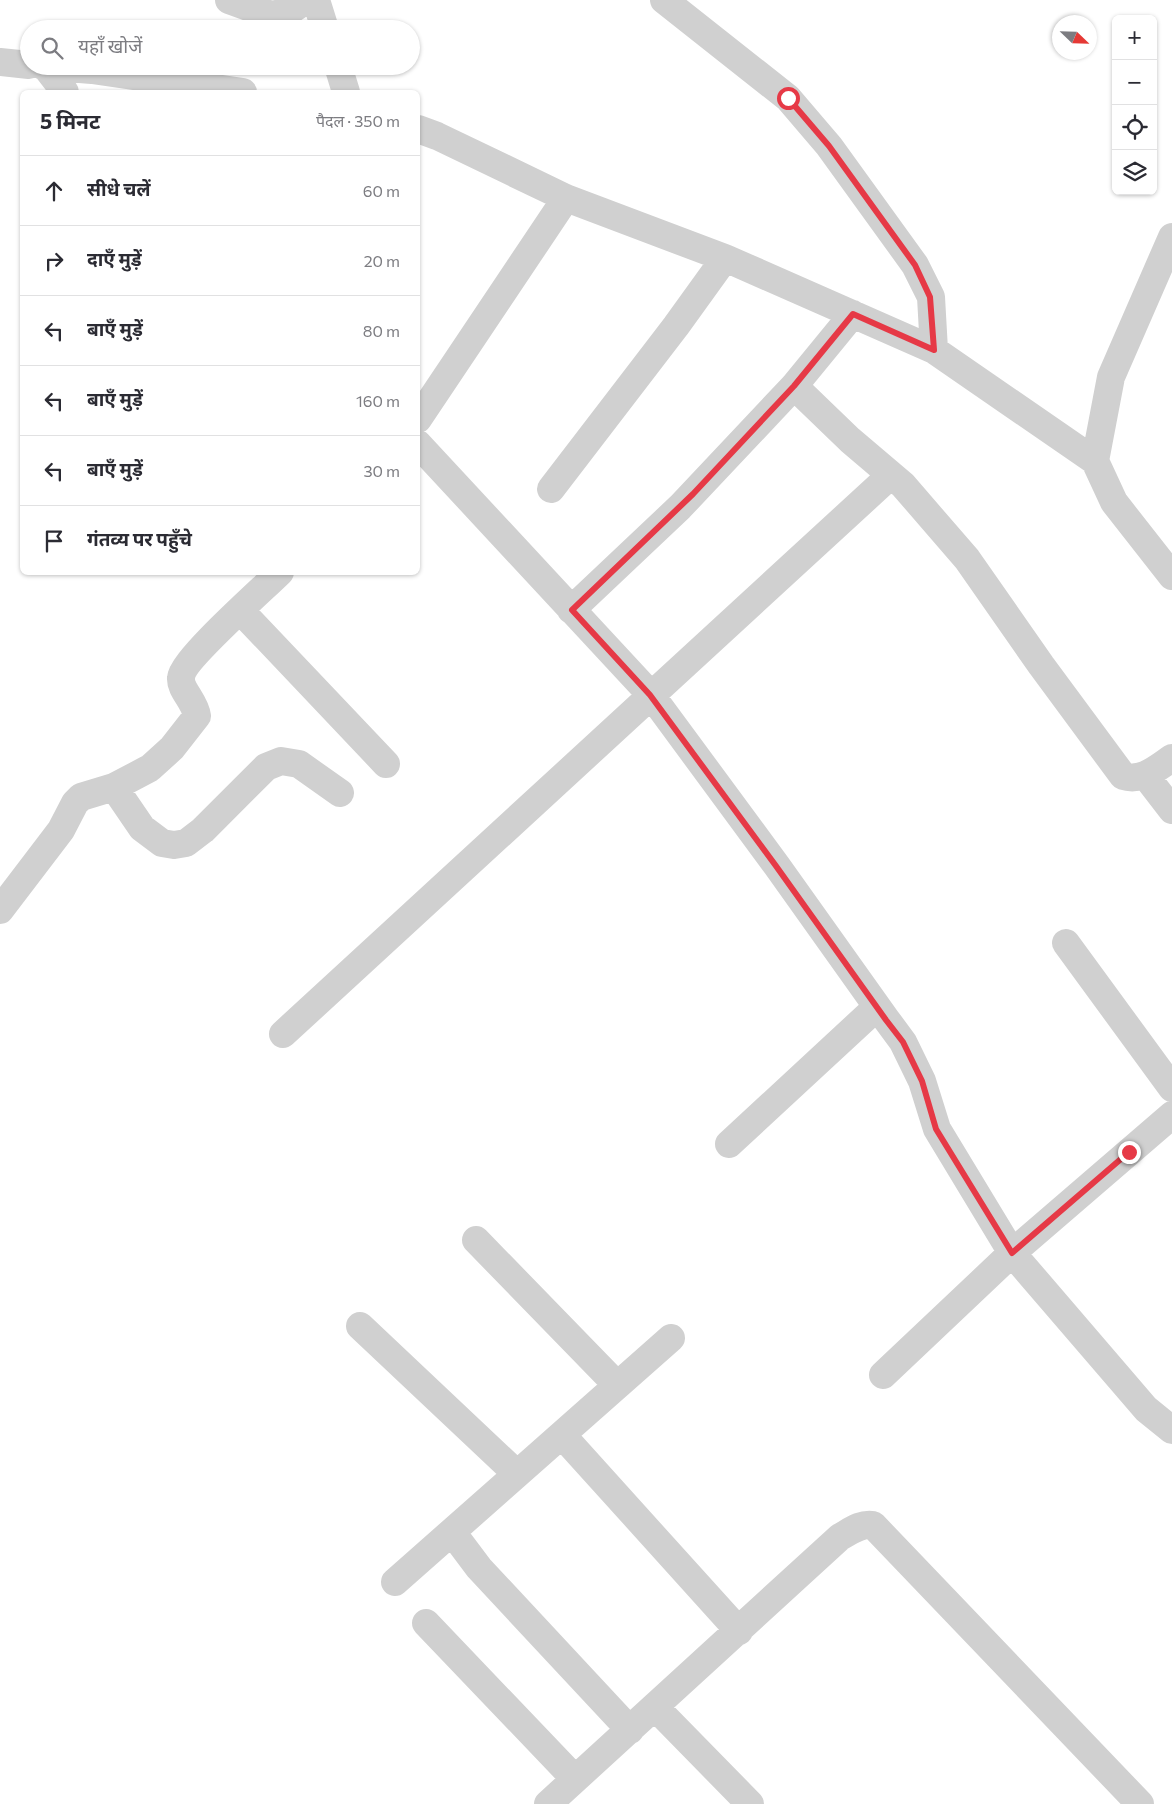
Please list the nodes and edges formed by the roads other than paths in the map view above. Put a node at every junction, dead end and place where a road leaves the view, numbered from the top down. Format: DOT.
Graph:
graph roads {
  1 [pos="229,0"];
  2 [pos="306,0"];
  3 [pos="316,0"];
  4 [pos="664,0"];
  5 [pos="322,20"];
  6 [pos="0,62"];
  7 [pos="20,64"];
  8 [pos="51,75"];
  9 [pos="126,75"];
  10 [pos="341,75"];
  11 [pos="62,90"];
  12 [pos="229,90"];
  13 [pos="345,90"];
  14 [pos="420,131"];
  15 [pos="566,198"];
  16 [pos="1172,237"];
  17 [pos="725,258"];
  18 [pos="853,314"];
  19 [pos="934,350"];
  20 [pos="794,386"];
  21 [pos="420,416"];
  22 [pos="420,446"];
  23 [pos="1095,461"];
  24 [pos="891,475"];
  25 [pos="551,489"];
  26 [pos="277,575"];
  27 [pos="1172,576"];
  28 [pos="240,610"];
  29 [pos="572,610"];
  30 [pos="650,695"];
  31 [pos="1172,758"];
  32 [pos="386,764"];
  33 [pos="1145,775"];
  34 [pos="114,787"];
  35 [pos="340,793"];
  36 [pos="1172,810"];
  37 [pos="0,910"];
  38 [pos="1066,943"];
  39 [pos="877,1006"];
  40 [pos="283,1034"];
  41 [pos="1172,1088"];
  42 [pos="1172,1116"];
  43 [pos="729,1144"];
  44 [pos="476,1240"];
  45 [pos="1012,1253"];
  46 [pos="360,1326"];
  47 [pos="671,1338"];
  48 [pos="883,1375"];
  49 [pos="617,1385"];
  50 [pos="1172,1430"];
  51 [pos="562,1435"];
  52 [pos="517,1474"];
  53 [pos="452,1532"];
  54 [pos="395,1582"];
  55 [pos="426,1623"];
  56 [pos="739,1630"];
  57 [pos="655,1707"];
  58 [pos="630,1730"];
  59 [pos="575,1779"];
  60 [pos="548,1804"];
  61 [pos="750,1804"];
  62 [pos="1140,1804"];
  1 -- 2 [label="street"];
  3 -- 5 [label="street"];
  4 -- 19 [label="street"];
  6 -- 7 [label="street"];
  8 -- 11 [label="street"];
  9 -- 12 [label="street"];
  10 -- 13 [label="street"];
  14 -- 15 [label="street"];
  15 -- 17 [label="street"];
  15 -- 21 [label="street"];
  16 -- 23 [label="street"];
  17 -- 18 [label="street"];
  17 -- 25 [label="street"];
  18 -- 19 [label="street"];
  18 -- 20 [label="street"];
  19 -- 23 [label="street"];
  20 -- 24 [label="street"];
  20 -- 29 [label="street"];
  22 -- 29 [label="street"];
  23 -- 27 [label="street"];
  24 -- 30 [label="street"];
  24 -- 33 [label="street"];
  26 -- 28 [label="street"];
  28 -- 32 [label="street"];
  28 -- 34 [label="street"];
  29 -- 30 [label="street"];
  30 -- 39 [label="street"];
  30 -- 40 [label="street"];
  31 -- 33 [label="street"];
  33 -- 36 [label="street"];
  34 -- 35 [label="street"];
  34 -- 37 [label="street"];
  38 -- 41 [label="street"];
  39 -- 43 [label="street"];
  39 -- 45 [label="street"];
  42 -- 45 [label="street"];
  44 -- 49 [label="street"];
  45 -- 48 [label="street"];
  45 -- 50 [label="street"];
  46 -- 52 [label="street"];
  47 -- 49 [label="street"];
  49 -- 51 [label="street"];
  51 -- 52 [label="street"];
  51 -- 56 [label="street"];
  52 -- 53 [label="street"];
  53 -- 54 [label="street"];
  53 -- 58 [label="street"];
  55 -- 59 [label="street"];
  56 -- 57 [label="street"];
  56 -- 62 [label="street"];
  57 -- 58 [label="street"];
  57 -- 61 [label="street"];
  58 -- 59 [label="street"];
  59 -- 60 [label="street"];
}
